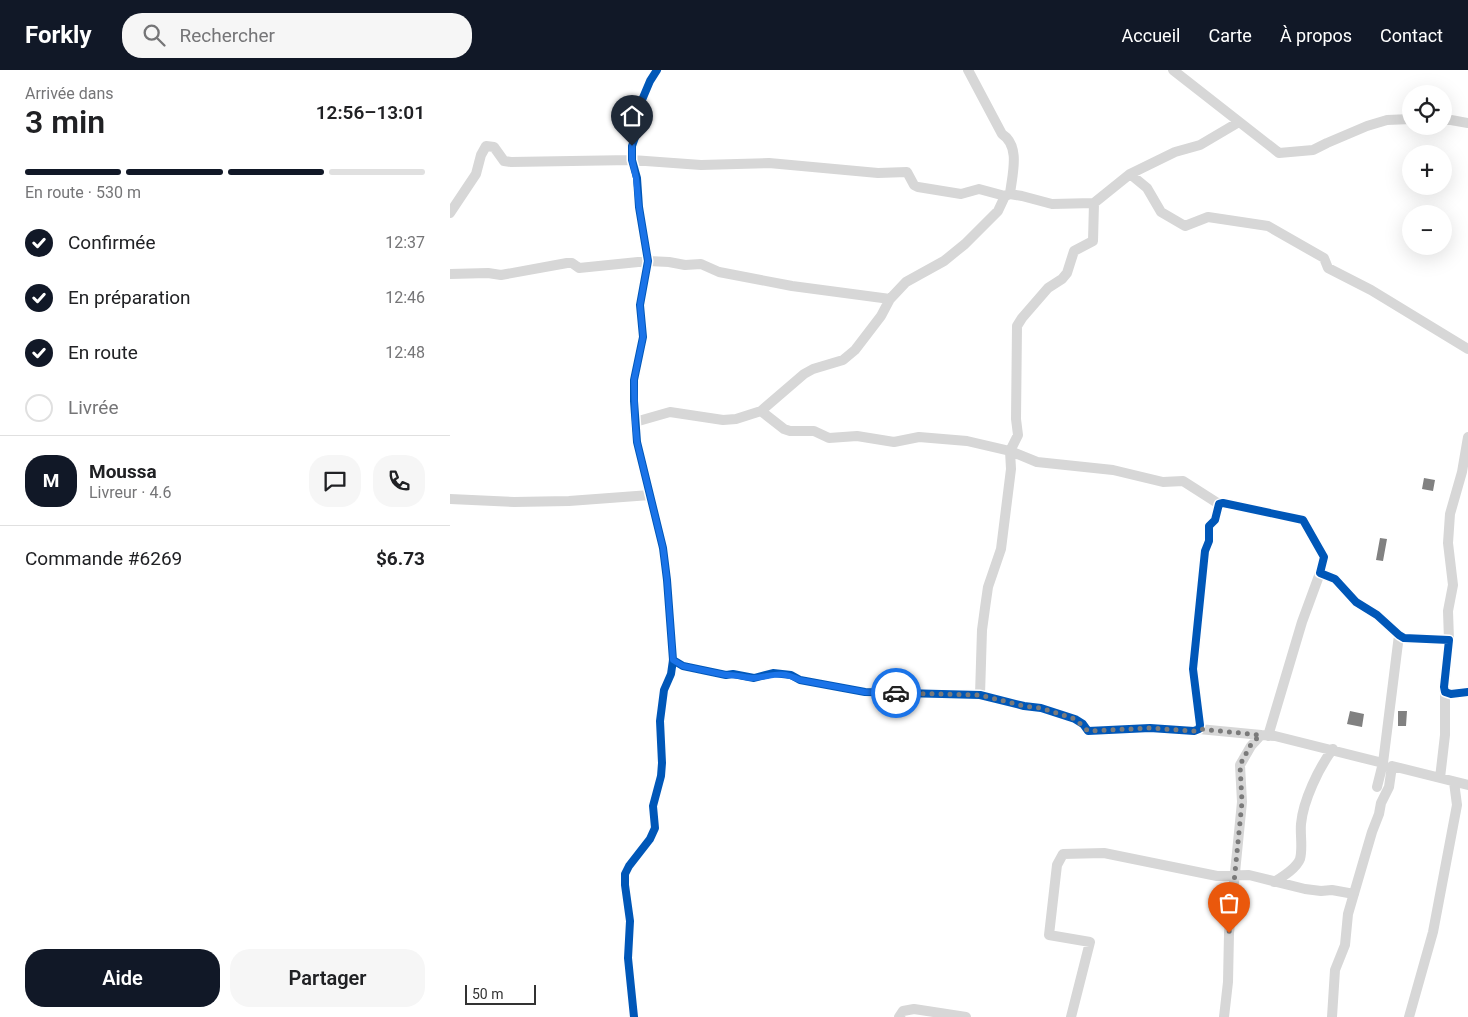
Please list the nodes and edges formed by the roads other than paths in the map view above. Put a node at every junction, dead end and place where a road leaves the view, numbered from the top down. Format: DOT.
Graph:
graph roads {
  1 [pos="657,70"];
  2 [pos="968,70"];
  3 [pos="1173,70"];
  4 [pos="1402,119"];
  5 [pos="1452,120"];
  6 [pos="1240,122"];
  7 [pos="1468,123"];
  8 [pos="632,160"];
  9 [pos="1130,174"];
  10 [pos="1008,195"];
  11 [pos="1094,203"];
  12 [pos="450,212"];
  13 [pos="648,261"];
  14 [pos="450,274"];
  15 [pos="890,299"];
  16 [pos="1468,349"];
  17 [pos="761,411"];
  18 [pos="635,422"];
  19 [pos="1468,437"];
  20 [pos="1010,451"];
  21 [pos="650,494"];
  22 [pos="450,499"];
  23 [pos="1219,504"];
  24 [pos="1320,573"];
  25 [pos="1399,635"];
  26 [pos="1449,640"];
  27 [pos="673,660"];
  28 [pos="1445,692"];
  29 [pos="1468,692"];
  30 [pos="980,695"];
  31 [pos="1199,729"];
  32 [pos="1264,735"];
  33 [pos="1333,749"];
  34 [pos="1384,763"];
  35 [pos="1440,778"];
  36 [pos="1454,782"];
  37 [pos="1468,785"];
  38 [pos="1377,787"];
  39 [pos="1235,875"];
  40 [pos="1274,882"];
  41 [pos="1354,894"];
  42 [pos="634,1017"];
  43 [pos="899,1017"];
  44 [pos="966,1017"];
  45 [pos="1071,1017"];
  46 [pos="1224,1017"];
  47 [pos="1332,1017"];
  48 [pos="1409,1017"];
  1 -- 8 [label="street"];
  2 -- 10 [label="street"];
  3 -- 6 [label="street"];
  4 -- 6 [label="street"];
  5 -- 7 [label="street"];
  6 -- 9 [label="street"];
  8 -- 10 [label="street"];
  8 -- 12 [label="street"];
  8 -- 13 [label="street"];
  9 -- 11 [label="street"];
  9 -- 16 [label="street"];
  10 -- 11 [label="street"];
  10 -- 15 [label="street"];
  11 -- 20 [label="street"];
  13 -- 14 [label="street"];
  13 -- 15 [label="street"];
  13 -- 18 [label="street"];
  15 -- 17 [label="street"];
  17 -- 18 [label="street"];
  17 -- 20 [label="street"];
  18 -- 21 [label="street"];
  19 -- 26 [label="street"];
  20 -- 23 [label="street"];
  20 -- 30 [label="street"];
  21 -- 22 [label="street"];
  21 -- 27 [label="street"];
  23 -- 24 [label="street"];
  23 -- 31 [label="street"];
  24 -- 25 [label="street"];
  24 -- 32 [label="street"];
  25 -- 26 [label="street"];
  25 -- 34 [label="street"];
  26 -- 28 [label="street"];
  27 -- 30 [label="street"];
  27 -- 42 [label="street"];
  28 -- 29 [label="street"];
  28 -- 35 [label="street"];
  30 -- 31 [label="street"];
  31 -- 32 [label="street"];
  32 -- 33 [label="street"];
  32 -- 39 [label="street"];
  33 -- 34 [label="street"];
  33 -- 40 [label="street"];
  34 -- 38 [label="street"];
  35 -- 36 [label="street"];
  35 -- 41 [label="street"];
  36 -- 37 [label="street"];
  36 -- 48 [label="street"];
  39 -- 40 [label="street"];
  39 -- 45 [label="street"];
  39 -- 46 [label="street"];
  40 -- 41 [label="street"];
  41 -- 47 [label="street"];
  43 -- 44 [label="street"];
}
